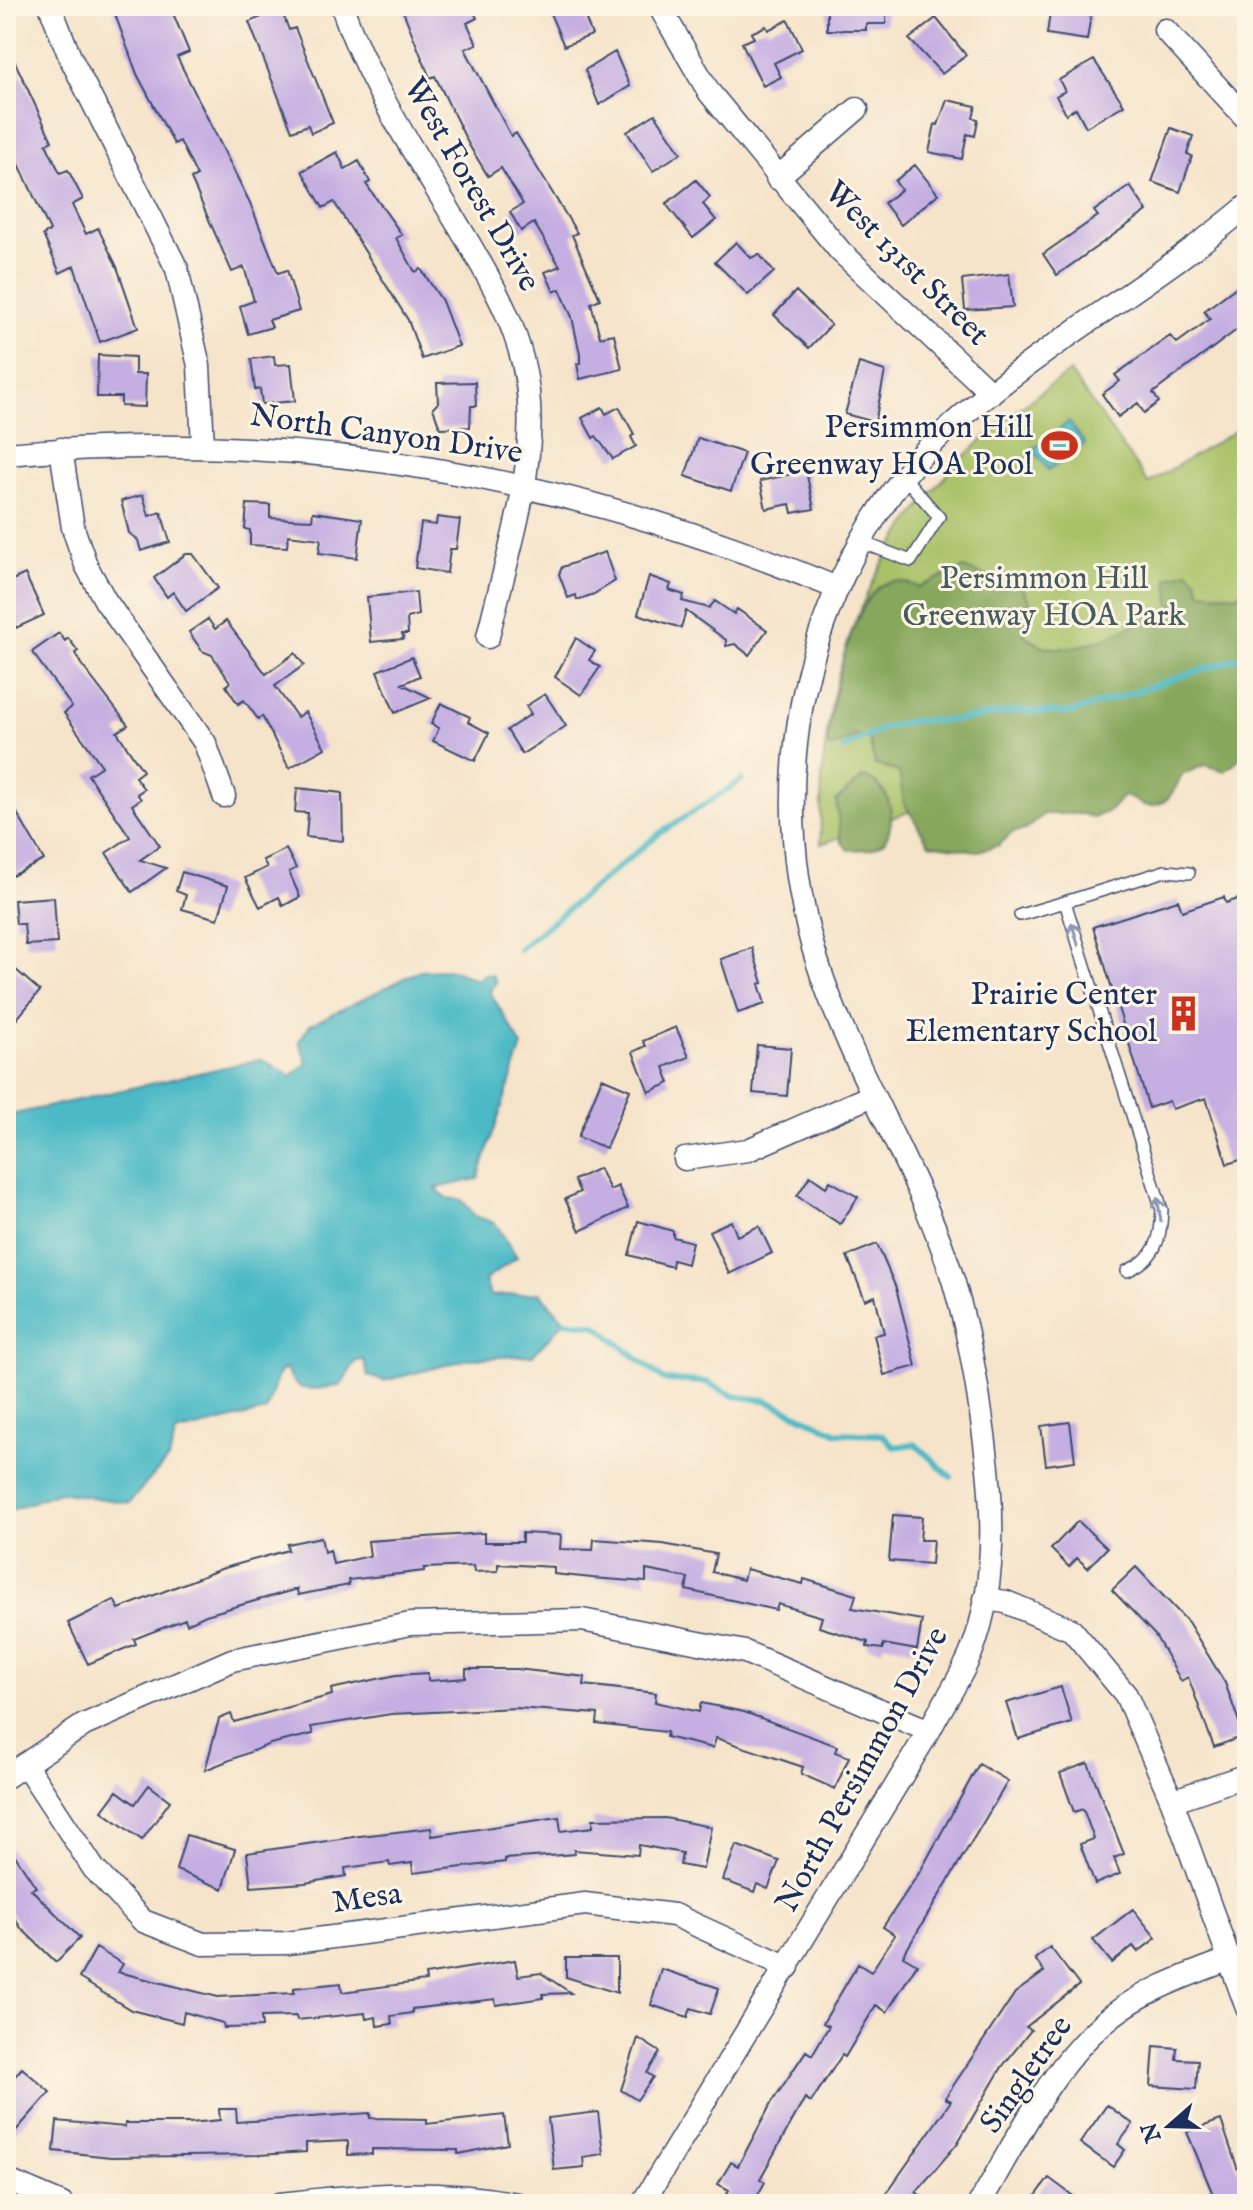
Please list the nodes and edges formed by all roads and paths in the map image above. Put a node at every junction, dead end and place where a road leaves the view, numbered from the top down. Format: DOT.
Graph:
graph roads {
  1 [pos="50,6"];
  2 [pos="342,6"];
  3 [pos="659,6"];
  4 [pos="1165,30"];
  5 [pos="857,109"];
  6 [pos="1247,119"];
  7 [pos="777,178"];
  8 [pos="1247,206"];
  9 [pos="991,393"];
  10 [pos="203,446"];
  11 [pos="61,449"];
  12 [pos="6,454"];
  13 [pos="904,477"];
  14 [pos="523,484"];
  15 [pos="861,542"];
  16 [pos="837,588"];
  17 [pos="488,637"];
  18 [pos="224,796"];
  19 [pos="1189,873"];
  20 [pos="1065,902"];
  21 [pos="1020,915"];
  22 [pos="873,1095"];
  23 [pos="685,1159"];
  24 [pos="1127,1271"];
  25 [pos="985,1599"];
  26 [pos="929,1731"];
  27 [pos="15,1770"];
  28 [pos="1247,1775"];
  29 [pos="1172,1801"];
  30 [pos="1230,1959"];
  31 [pos="788,1967"];
  32 [pos="1247,2008"];
  33 [pos="6,2180"];
  34 [pos="62,2204"];
  35 [pos="280,2204"];
  36 [pos="518,2204"];
  37 [pos="642,2204"];
  38 [pos="979,2204"];
  1 -- 10 [label="street"];
  2 -- 14 [label="street, West Forest Drive"];
  3 -- 7 [label="street, West 131st Street"];
  4 -- 6 [label="street"];
  5 -- 7 [label="street, West 131st Street"];
  7 -- 9 [label="street, West 131st Street"];
  8 -- 9 [label="street, North Persimmon Drive"];
  9 -- 13 [label="street, North Persimmon Drive"];
  10 -- 11 [label="street, North Canyon Drive"];
  10 -- 14 [label="street, North Canyon Drive"];
  11 -- 12 [label="street, North Canyon Drive"];
  11 -- 18 [label="street"];
  13 -- 15 [label="street, North Persimmon Drive"];
  13 -- 15 [label="lane"];
  14 -- 16 [label="street, North Canyon Drive"];
  14 -- 17 [label="street, West Forest Drive"];
  15 -- 16 [label="street, North Persimmon Drive"];
  16 -- 22 [label="street, North Persimmon Drive"];
  19 -- 20 [label="lane"];
  20 -- 21 [label="lane"];
  24 -- 20 [label="lane, one-way"];
  22 -- 23 [label="street"];
  22 -- 25 [label="street, North Persimmon Drive"];
  25 -- 26 [label="street, North Persimmon Drive"];
  25 -- 29 [label="street"];
  26 -- 27 [label="street"];
  26 -- 31 [label="street, North Persimmon Drive"];
  27 -- 31 [label="street, Mesa"];
  28 -- 29 [label="street"];
  29 -- 30 [label="street"];
  30 -- 32 [label="street"];
  30 -- 38 [label="street, Singletree"];
  31 -- 37 [label="street, North Persimmon Drive"];
  33 -- 34 [label="street"];
  35 -- 36 [label="street"];
}
